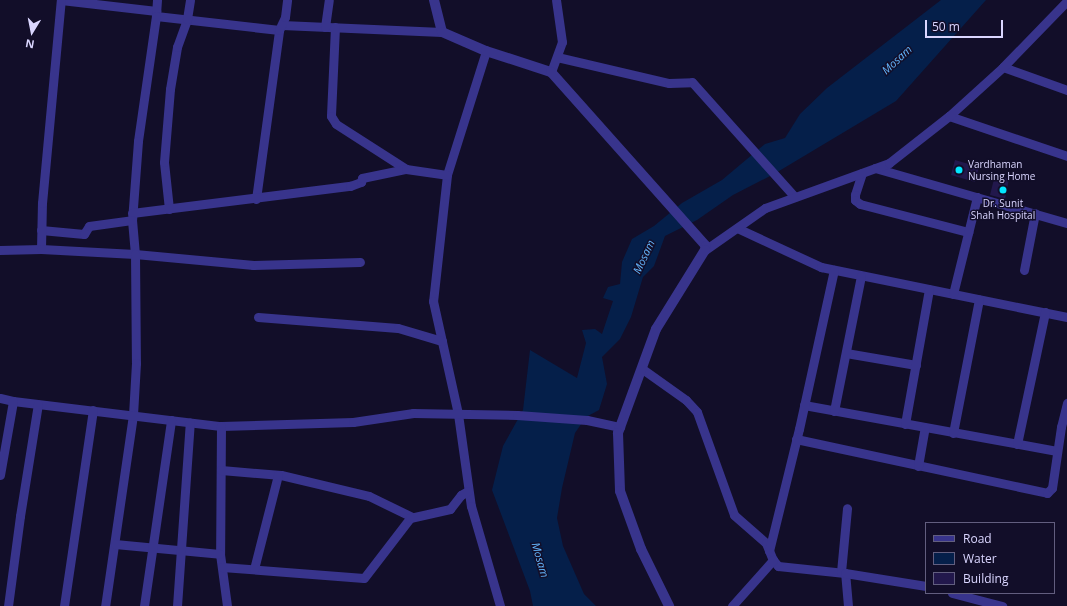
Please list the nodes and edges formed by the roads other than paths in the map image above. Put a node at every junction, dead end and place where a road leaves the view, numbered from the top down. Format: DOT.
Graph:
graph roads {
  1 [pos="61,0"];
  2 [pos="158,0"];
  3 [pos="190,0"];
  4 [pos="287,0"];
  5 [pos="329,0"];
  6 [pos="434,0"];
  7 [pos="556,0"];
  8 [pos="1067,1"];
  9 [pos="156,14"];
  10 [pos="187,19"];
  11 [pos="280,27"];
  12 [pos="325,27"];
  13 [pos="335,27"];
  14 [pos="442,32"];
  15 [pos="486,51"];
  16 [pos="557,57"];
  17 [pos="1003,67"];
  18 [pos="551,72"];
  19 [pos="1067,90"];
  20 [pos="950,116"];
  21 [pos="1067,156"];
  22 [pos="875,168"];
  23 [pos="406,170"];
  24 [pos="862,173"];
  25 [pos="447,175"];
  26 [pos="795,197"];
  27 [pos="977,197"];
  28 [pos="256,199"];
  29 [pos="169,209"];
  30 [pos="1035,214"];
  31 [pos="132,217"];
  32 [pos="1067,223"];
  33 [pos="737,228"];
  34 [pos="41,230"];
  35 [pos="968,232"];
  36 [pos="41,248"];
  37 [pos="705,248"];
  38 [pos="0,250"];
  39 [pos="135,254"];
  40 [pos="360,262"];
  41 [pos="834,270"];
  42 [pos="1024,270"];
  43 [pos="861,276"];
  44 [pos="930,289"];
  45 [pos="953,294"];
  46 [pos="978,299"];
  47 [pos="1045,312"];
  48 [pos="1067,316"];
  49 [pos="258,317"];
  50 [pos="442,341"];
  51 [pos="846,353"];
  52 [pos="916,365"];
  53 [pos="641,368"];
  54 [pos="0,398"];
  55 [pos="13,401"];
  56 [pos="1067,403"];
  57 [pos="38,404"];
  58 [pos="804,405"];
  59 [pos="93,410"];
  60 [pos="834,410"];
  61 [pos="458,414"];
  62 [pos="133,415"];
  63 [pos="171,420"];
  64 [pos="190,422"];
  65 [pos="905,424"];
  66 [pos="221,426"];
  67 [pos="620,427"];
  68 [pos="925,428"];
  69 [pos="953,433"];
  70 [pos="796,439"];
  71 [pos="1017,444"];
  72 [pos="1057,452"];
  73 [pos="918,466"];
  74 [pos="220,470"];
  75 [pos="0,475"];
  76 [pos="278,475"];
  77 [pos="468,491"];
  78 [pos="847,508"];
  79 [pos="412,517"];
  80 [pos="115,544"];
  81 [pos="152,548"];
  82 [pos="182,551"];
  83 [pos="769,551"];
  84 [pos="220,554"];
  85 [pos="773,560"];
  86 [pos="222,566"];
  87 [pos="254,569"];
  88 [pos="843,572"];
  89 [pos="925,586"];
  90 [pos="956,594"];
  91 [pos="8,606"];
  92 [pos="64,606"];
  93 [pos="105,606"];
  94 [pos="144,606"];
  95 [pos="177,606"];
  96 [pos="227,606"];
  97 [pos="500,606"];
  98 [pos="669,606"];
  99 [pos="732,606"];
  100 [pos="848,606"];
  101 [pos="1002,606"];
  1 -- 9 [label="street"];
  1 -- 34 [label="street"];
  2 -- 9 [label="street"];
  3 -- 10 [label="street"];
  4 -- 11 [label="street"];
  5 -- 12 [label="street"];
  6 -- 14 [label="street"];
  7 -- 16 [label="street"];
  8 -- 17 [label="street"];
  9 -- 10 [label="street"];
  9 -- 31 [label="street"];
  10 -- 11 [label="street"];
  10 -- 29 [label="street"];
  11 -- 12 [label="street"];
  11 -- 28 [label="street"];
  12 -- 13 [label="street"];
  13 -- 14 [label="street"];
  13 -- 23 [label="street"];
  14 -- 15 [label="street"];
  15 -- 18 [label="street"];
  15 -- 25 [label="street"];
  16 -- 18 [label="street"];
  16 -- 26 [label="street"];
  17 -- 19 [label="street"];
  17 -- 20 [label="street"];
  18 -- 37 [label="street"];
  20 -- 21 [label="street"];
  20 -- 22 [label="street"];
  22 -- 24 [label="street"];
  22 -- 27 [label="street"];
  23 -- 25 [label="street"];
  23 -- 28 [label="street"];
  24 -- 26 [label="street"];
  24 -- 35 [label="street"];
  25 -- 50 [label="street"];
  26 -- 33 [label="street"];
  27 -- 30 [label="street"];
  27 -- 35 [label="street"];
  28 -- 29 [label="street"];
  29 -- 31 [label="street"];
  30 -- 32 [label="street"];
  30 -- 42 [label="street"];
  31 -- 34 [label="street"];
  31 -- 39 [label="street"];
  33 -- 37 [label="street"];
  33 -- 41 [label="street"];
  34 -- 36 [label="street"];
  35 -- 45 [label="street"];
  36 -- 38 [label="street"];
  36 -- 39 [label="street"];
  37 -- 53 [label="street"];
  39 -- 40 [label="street"];
  39 -- 62 [label="street"];
  41 -- 43 [label="street"];
  41 -- 58 [label="street"];
  43 -- 44 [label="street"];
  43 -- 51 [label="street"];
  44 -- 45 [label="street"];
  44 -- 52 [label="street"];
  45 -- 46 [label="street"];
  46 -- 47 [label="street"];
  46 -- 69 [label="street"];
  47 -- 48 [label="street"];
  47 -- 71 [label="street"];
  49 -- 50 [label="street"];
  50 -- 61 [label="street"];
  51 -- 52 [label="street"];
  51 -- 60 [label="street"];
  52 -- 65 [label="street"];
  53 -- 67 [label="street"];
  53 -- 83 [label="street"];
  54 -- 55 [label="street"];
  55 -- 57 [label="street"];
  55 -- 75 [label="street"];
  56 -- 72 [label="street"];
  57 -- 59 [label="street"];
  57 -- 91 [label="street"];
  58 -- 60 [label="street"];
  58 -- 70 [label="street"];
  59 -- 62 [label="street"];
  59 -- 92 [label="street"];
  60 -- 65 [label="street"];
  61 -- 66 [label="street"];
  61 -- 67 [label="street"];
  61 -- 77 [label="street"];
  62 -- 63 [label="street"];
  62 -- 80 [label="street"];
  63 -- 64 [label="street"];
  63 -- 81 [label="street"];
  64 -- 66 [label="street"];
  64 -- 82 [label="street"];
  65 -- 68 [label="street"];
  66 -- 74 [label="street"];
  67 -- 98 [label="street"];
  68 -- 69 [label="street"];
  68 -- 73 [label="street"];
  69 -- 71 [label="street"];
  70 -- 73 [label="street"];
  70 -- 83 [label="street"];
  71 -- 72 [label="street"];
  72 -- 73 [label="street"];
  74 -- 76 [label="street"];
  74 -- 84 [label="street"];
  76 -- 79 [label="street"];
  76 -- 87 [label="street"];
  77 -- 79 [label="street"];
  77 -- 97 [label="street"];
  78 -- 88 [label="street"];
  79 -- 87 [label="street"];
  80 -- 81 [label="street"];
  80 -- 93 [label="street"];
  81 -- 82 [label="street"];
  81 -- 94 [label="street"];
  82 -- 84 [label="street"];
  82 -- 95 [label="street"];
  83 -- 85 [label="street"];
  84 -- 86 [label="street"];
  85 -- 88 [label="street"];
  85 -- 99 [label="street"];
  86 -- 87 [label="street"];
  86 -- 96 [label="street"];
  88 -- 89 [label="street"];
  88 -- 100 [label="street"];
  90 -- 101 [label="street"];
}
